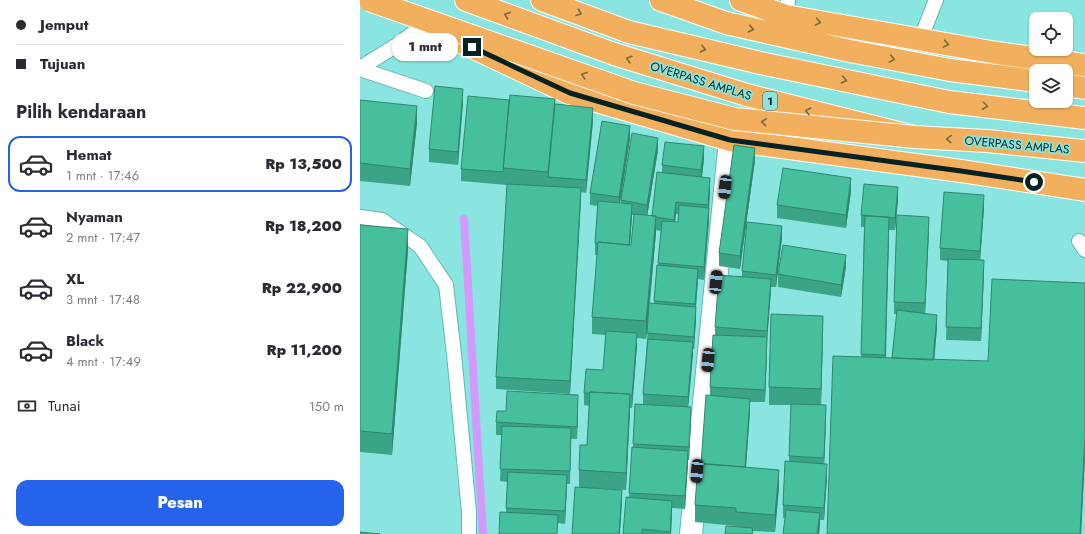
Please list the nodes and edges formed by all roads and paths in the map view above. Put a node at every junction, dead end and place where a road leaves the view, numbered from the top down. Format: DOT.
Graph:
graph roads {
  1 [pos="369,0"];
  2 [pos="386,0"];
  3 [pos="466,0"];
  4 [pos="542,0"];
  5 [pos="661,0"];
  6 [pos="741,0"];
  7 [pos="936,0"];
  8 [pos="787,8"];
  9 [pos="425,24"];
  10 [pos="920,40"];
  11 [pos="1085,65"];
  12 [pos="360,68"];
  13 [pos="1029,80"];
  14 [pos="1073,86"];
  15 [pos="1085,88"];
  16 [pos="426,91"];
  17 [pos="1085,118"];
  18 [pos="914,137"];
  19 [pos="730,140"];
  20 [pos="1085,151"];
  21 [pos="1085,190"];
  22 [pos="360,217"];
  23 [pos="469,534"];
  24 [pos="691,534"];
  18 -- 1 [label="highway, one-way, bridge"];
  2 -- 9 [label="highway"];
  18 -- 3 [label="highway, OVERPASS AMPLAS / 1, one-way, bridge"];
  4 -- 17 [label="highway, one-way"];
  5 -- 13 [label="highway, one-way"];
  6 -- 8 [label="highway"];
  7 -- 10 [label="lane"];
  8 -- 10 [label="highway, one-way"];
  9 -- 12 [label="lane"];
  9 -- 19 [label="highway"];
  10 -- 11 [label="highway, one-way"];
  12 -- 16 [label="lane"];
  14 -- 15 [label="highway"];
  20 -- 18 [label="highway, OVERPASS AMPLAS / 1, one-way"];
  19 -- 21 [label="highway"];
  19 -- 24 [label="street"];
  22 -- 23 [label="lane"];
}
